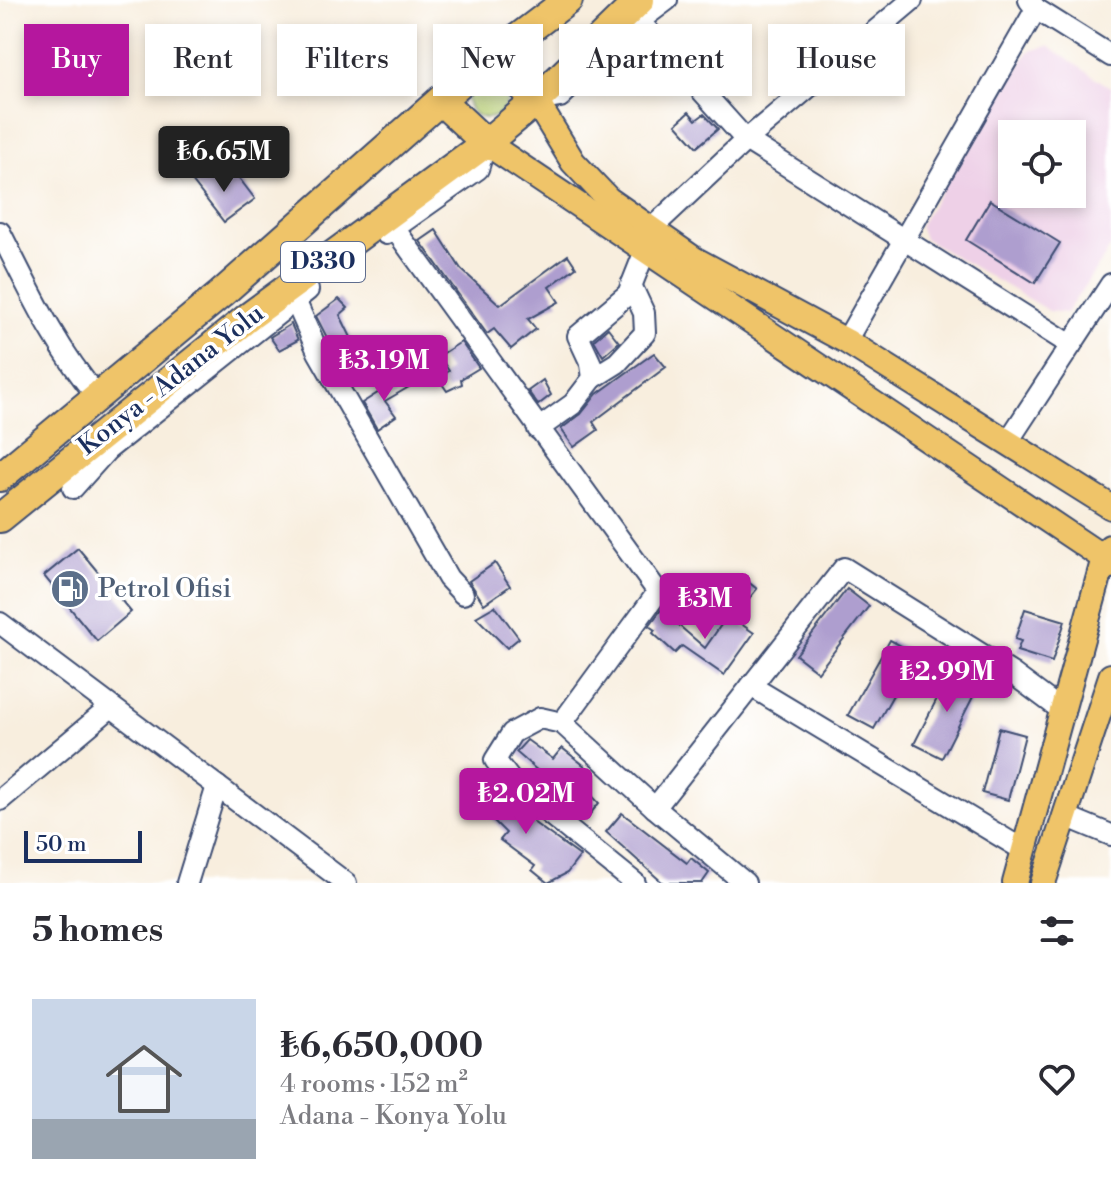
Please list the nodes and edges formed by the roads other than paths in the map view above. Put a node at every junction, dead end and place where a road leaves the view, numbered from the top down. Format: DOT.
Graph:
graph roads {
  1 [pos="568,0"];
  2 [pos="667,0"];
  3 [pos="912,0"];
  4 [pos="1032,4"];
  5 [pos="640,10"];
  6 [pos="536,24"];
  7 [pos="1111,56"];
  8 [pos="447,96"];
  9 [pos="531,96"];
  10 [pos="441,101"];
  11 [pos="536,101"];
  12 [pos="746,140"];
  13 [pos="486,143"];
  14 [pos="394,228"];
  15 [pos="0,232"];
  16 [pos="905,239"];
  17 [pos="648,240"];
  18 [pos="1111,284"];
  19 [pos="631,285"];
  20 [pos="295,300"];
  21 [pos="846,341"];
  22 [pos="1071,345"];
  23 [pos="593,378"];
  24 [pos="97,396"];
  25 [pos="538,429"];
  26 [pos="1007,443"];
  27 [pos="0,477"];
  28 [pos="73,488"];
  29 [pos="1111,507"];
  30 [pos="0,518"];
  31 [pos="1109,556"];
  32 [pos="463,594"];
  33 [pos="0,623"];
  34 [pos="1111,676"];
  35 [pos="751,686"];
  36 [pos="111,707"];
  37 [pos="1064,712"];
  38 [pos="1104,720"];
  39 [pos="562,723"];
  40 [pos="217,786"];
  41 [pos="0,800"];
  42 [pos="655,808"];
  43 [pos="1065,816"];
  44 [pos="1111,835"];
  45 [pos="1025,851"];
  46 [pos="187,883"];
  47 [pos="346,883"];
  48 [pos="635,883"];
  49 [pos="745,883"];
  50 [pos="1015,883"];
  51 [pos="1043,883"];
  1 -- 6 [label="highway, D330"];
  2 -- 5 [label="street"];
  3 -- 12 [label="street"];
  4 -- 7 [label="street"];
  4 -- 16 [label="street"];
  5 -- 11 [label="highway, Konya - Adana Yolu / D330"];
  5 -- 12 [label="street"];
  8 -- 10 [label="highway, D330"];
  9 -- 11 [label="highway"];
  10 -- 13 [label="highway"];
  10 -- 24 [label="highway, D330"];
  11 -- 13 [label="highway, Konya - Adana Yolu / D330"];
  11 -- 17 [label="main road"];
  12 -- 16 [label="street"];
  12 -- 17 [label="street"];
  13 -- 14 [label="street"];
  13 -- 17 [label="main road"];
  13 -- 30 [label="highway, Konya - Adana Yolu / D330"];
  14 -- 20 [label="street"];
  14 -- 25 [label="street"];
  15 -- 24 [label="street"];
  16 -- 21 [label="street"];
  16 -- 22 [label="street"];
  17 -- 19 [label="street"];
  17 -- 21 [label="main road"];
  17 -- 31 [label="main road"];
  18 -- 22 [label="street"];
  19 -- 23 [label="street"];
  19 -- 23 [label="street"];
  20 -- 28 [label="street"];
  20 -- 32 [label="street"];
  21 -- 26 [label="main road"];
  22 -- 26 [label="street"];
  23 -- 25 [label="street"];
  24 -- 27 [label="highway, D330"];
  25 -- 39 [label="street"];
  26 -- 29 [label="main road"];
  31 -- 37 [label="main road"];
  33 -- 36 [label="street"];
  34 -- 38 [label="main road"];
  35 -- 37 [label="street"];
  35 -- 42 [label="street"];
  35 -- 45 [label="street"];
  36 -- 40 [label="street"];
  36 -- 41 [label="street"];
  37 -- 45 [label="main road"];
  38 -- 43 [label="main road"];
  39 -- 42 [label="street"];
  39 -- 48 [label="street"];
  40 -- 46 [label="street"];
  40 -- 47 [label="street"];
  42 -- 49 [label="street"];
  43 -- 44 [label="street"];
  43 -- 51 [label="main road"];
  45 -- 50 [label="main road"];
}
